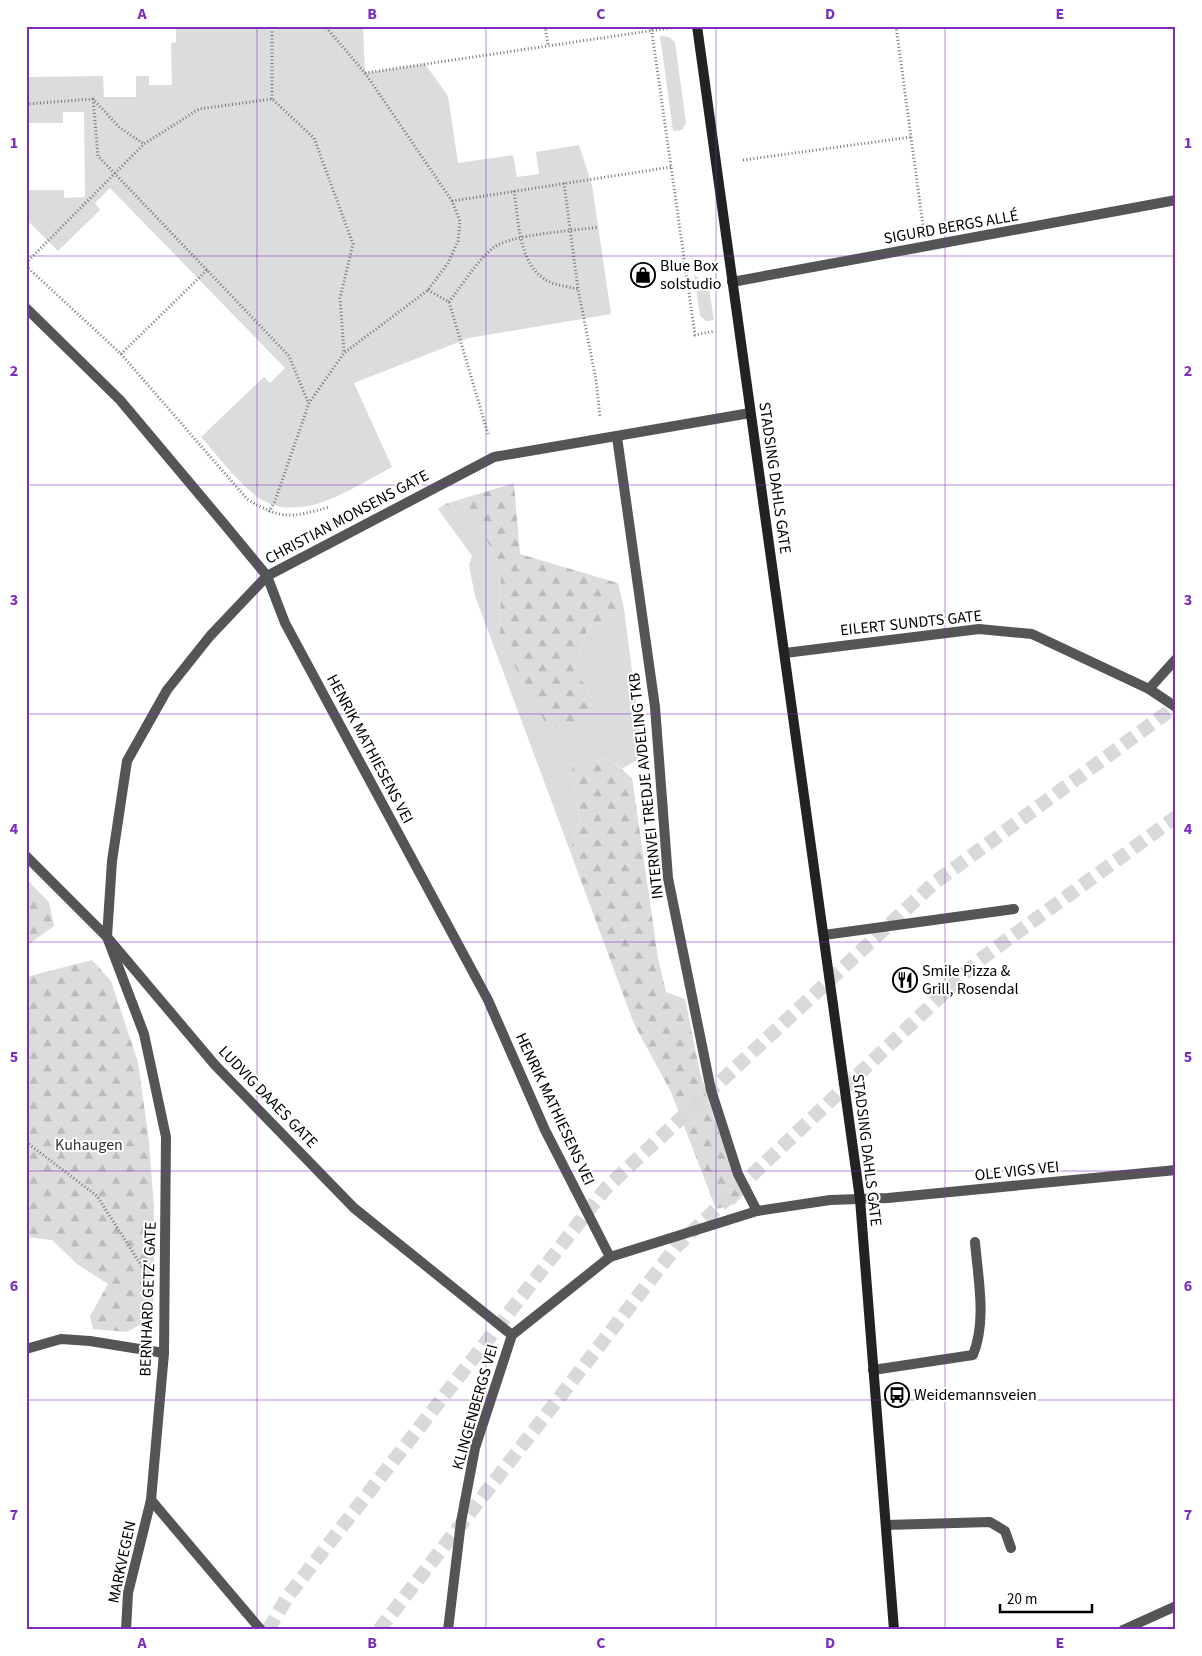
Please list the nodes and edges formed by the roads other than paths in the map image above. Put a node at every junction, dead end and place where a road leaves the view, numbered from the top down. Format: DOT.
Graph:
graph roads {
  1 [pos="696,26"];
  2 [pos="1176,200"];
  3 [pos="732,282"];
  4 [pos="26,308"];
  5 [pos="750,413"];
  6 [pos="617,437"];
  7 [pos="267,576"];
  8 [pos="785,653"];
  9 [pos="1176,659"];
  10 [pos="1149,689"];
  11 [pos="1176,707"];
  12 [pos="26,856"];
  13 [pos="1014,909"];
  14 [pos="824,935"];
  15 [pos="107,937"];
  16 [pos="1176,1170"];
  17 [pos="860,1199"];
  18 [pos="757,1211"];
  19 [pos="975,1242"];
  20 [pos="610,1257"];
  21 [pos="512,1335"];
  22 [pos="26,1349"];
  23 [pos="164,1353"];
  24 [pos="874,1370"];
  25 [pos="151,1500"];
  26 [pos="886,1525"];
  27 [pos="1011,1548"];
  28 [pos="1176,1606"];
  29 [pos="126,1630"];
  30 [pos="261,1630"];
  31 [pos="448,1630"];
  32 [pos="894,1630"];
  33 [pos="1123,1630"];
  1 -- 3 [label="main road, STADSING DAHLS GATE"];
  2 -- 3 [label="street, SIGURD BERGS ALLÉ"];
  3 -- 5 [label="main road, STADSING DAHLS GATE"];
  4 -- 7 [label="street, HENRIK MATHIESENS VEI"];
  5 -- 6 [label="street, CHRISTIAN MONSENS GATE"];
  5 -- 8 [label="main road, STADSING DAHLS GATE"];
  6 -- 7 [label="street, CHRISTIAN MONSENS GATE"];
  6 -- 18 [label="street, INTERNVEI TREDJE AVDELING TKB"];
  7 -- 15 [label="street, CHRISTIAN MONSENS GATE"];
  7 -- 20 [label="street, HENRIK MATHIESENS VEI"];
  8 -- 10 [label="street, EILERT SUNDTS GATE"];
  8 -- 14 [label="main road, STADSING DAHLS GATE"];
  9 -- 10 [label="street"];
  10 -- 11 [label="street, EILERT SUNDTS GATE"];
  12 -- 15 [label="street, LUDVIG DAAES GATE"];
  13 -- 14 [label="street"];
  14 -- 17 [label="main road, STADSING DAHLS GATE"];
  15 -- 21 [label="street, LUDVIG DAAES GATE"];
  15 -- 23 [label="street, BERNHARD GETZ' GATE"];
  16 -- 17 [label="street, OLE VIGS VEI"];
  17 -- 18 [label="street, KLINGENBERGS VEI"];
  17 -- 24 [label="main road, STADSING DAHLS GATE"];
  18 -- 20 [label="street, KLINGENBERGS VEI"];
  19 -- 24 [label="street"];
  20 -- 21 [label="street, KLINGENBERGS VEI"];
  21 -- 31 [label="street, KLINGENBERGS VEI"];
  22 -- 23 [label="street"];
  23 -- 25 [label="street, BERNHARD GETZ' GATE"];
  24 -- 26 [label="main road, STADSING DAHLS GATE"];
  25 -- 29 [label="street, MARKVEGEN"];
  25 -- 30 [label="street"];
  26 -- 27 [label="street"];
  26 -- 32 [label="main road, STADSING DAHLS GATE"];
  28 -- 33 [label="street"];
}
